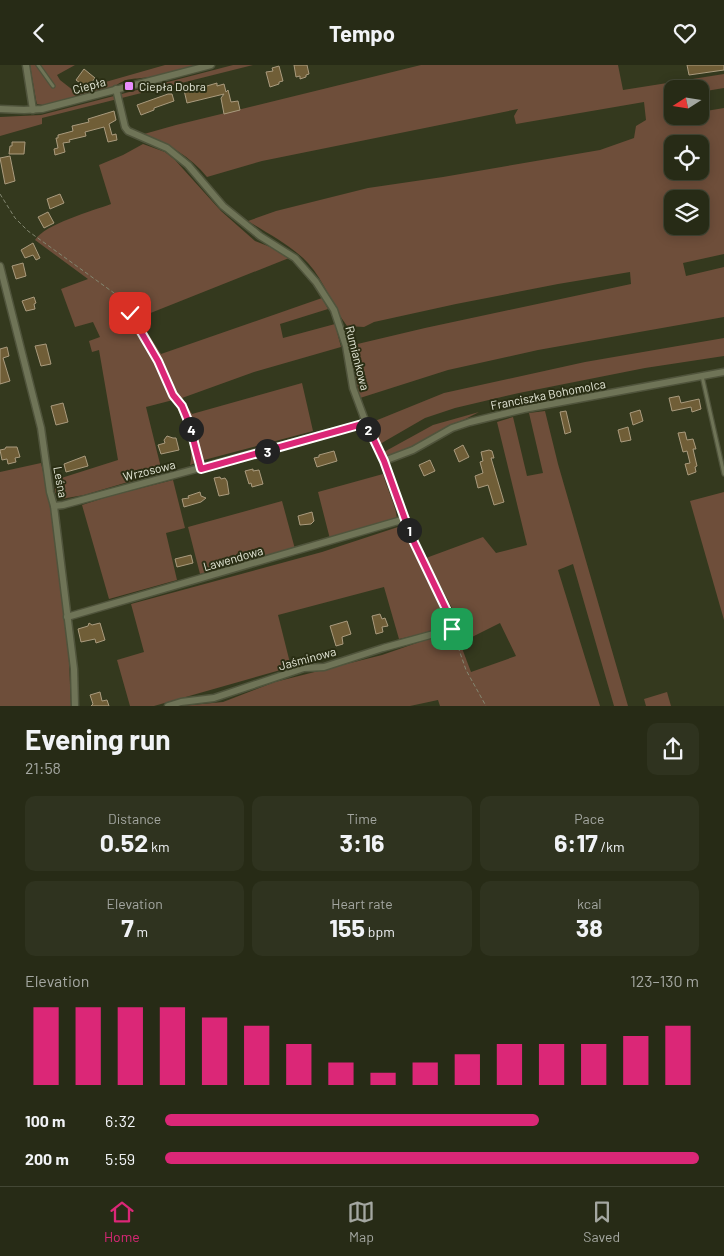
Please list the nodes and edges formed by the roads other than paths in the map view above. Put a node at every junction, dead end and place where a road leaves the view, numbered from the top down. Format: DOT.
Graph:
graph roads {
  1 [pos="26,65"];
  2 [pos="38,65"];
  3 [pos="211,65"];
  4 [pos="52,86"];
  5 [pos="116,89"];
  6 [pos="0,109"];
  7 [pos="33,110"];
  8 [pos="0,265"];
  9 [pos="724,372"];
  10 [pos="702,376"];
  11 [pos="366,423"];
  12 [pos="384,461"];
  13 [pos="724,474"];
  14 [pos="54,506"];
  15 [pos="405,519"];
  16 [pos="67,617"];
  17 [pos="452,629"];
  18 [pos="75,706"];
  19 [pos="168,706"];
  1 -- 7 [label="street"];
  2 -- 4 [label="lane"];
  3 -- 5 [label="street, Ciepła"];
  5 -- 7 [label="street, Ciepła"];
  5 -- 11 [label="street, Rumiankowa"];
  6 -- 7 [label="street, Ciepła"];
  8 -- 14 [label="street, Leśna"];
  9 -- 10 [label="street, Franciszka Bohomolca"];
  10 -- 12 [label="street, Franciszka Bohomolca"];
  10 -- 13 [label="lane"];
  11 -- 12 [label="street, Rumiankowa"];
  11 -- 14 [label="street, Wrzosowa"];
  12 -- 15 [label="street, Rumiankowa"];
  14 -- 16 [label="street, Leśna"];
  15 -- 16 [label="street, Lawendowa"];
  15 -- 17 [label="street, Rumiankowa"];
  16 -- 18 [label="street, Leśna"];
  17 -- 19 [label="street, Jaśminowa"];
}
